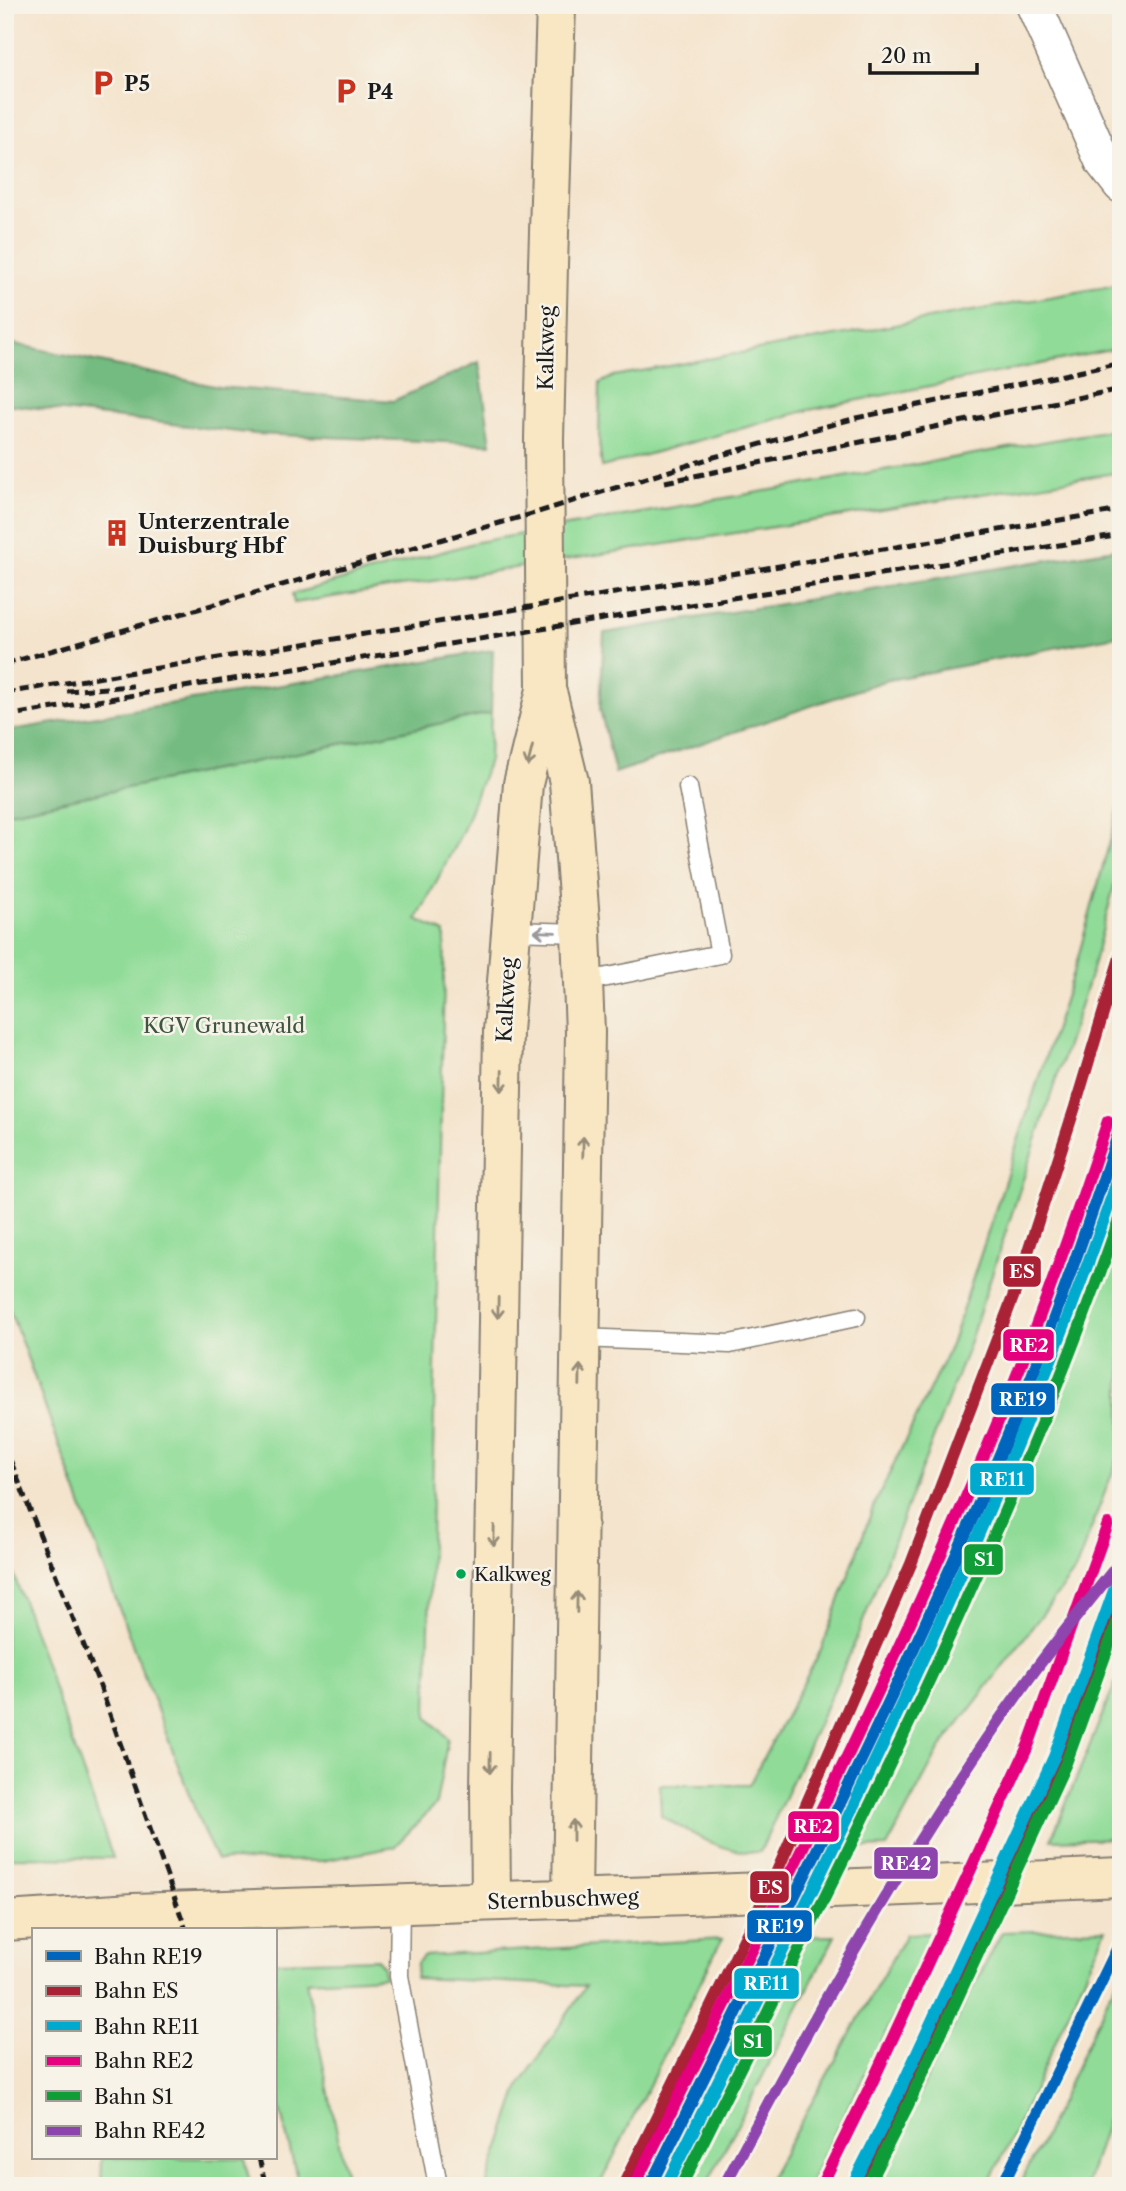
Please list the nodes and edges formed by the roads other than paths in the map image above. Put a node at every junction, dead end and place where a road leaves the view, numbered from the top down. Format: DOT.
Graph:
graph roads {
  1 [pos="556,5"];
  2 [pos="1034,5"];
  3 [pos="1121,185"];
  4 [pos="546,690"];
  5 [pos="688,787"];
  6 [pos="510,931"];
  7 [pos="581,933"];
  8 [pos="583,982"];
  9 [pos="856,1317"];
  10 [pos="581,1338"];
  11 [pos="1121,1877"];
  12 [pos="572,1898"];
  13 [pos="491,1901"];
  14 [pos="400,1903"];
  15 [pos="5,1921"];
  16 [pos="438,2186"];
  1 -- 4 [label="street, Kalkweg"];
  2 -- 3 [label="street"];
  4 -- 6 [label="street, Kalkweg, one-way"];
  4 -- 7 [label="street, Kalkweg"];
  5 -- 8 [label="lane"];
  7 -- 6 [label="lane, one-way"];
  6 -- 13 [label="street, Kalkweg, one-way"];
  7 -- 8 [label="street, Kalkweg"];
  10 -- 8 [label="street, Kalkweg, one-way"];
  9 -- 10 [label="lane"];
  12 -- 10 [label="street, Kalkweg, one-way"];
  11 -- 12 [label="street, Sternbuschweg"];
  12 -- 13 [label="street, Sternbuschweg"];
  13 -- 14 [label="street, Sternbuschweg"];
  14 -- 15 [label="street, Sternbuschweg"];
  14 -- 16 [label="lane"];
}
